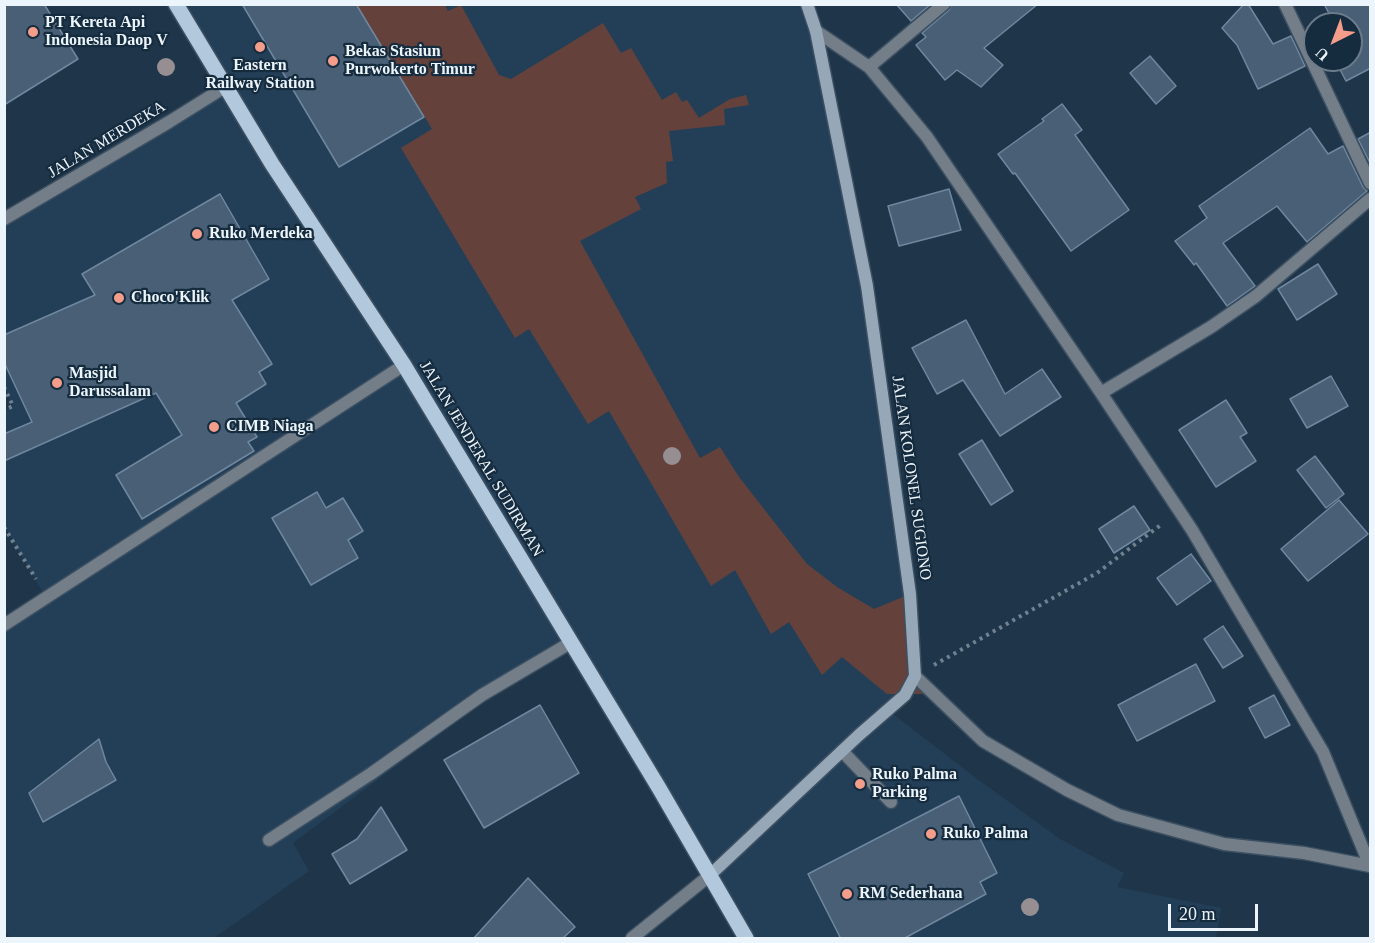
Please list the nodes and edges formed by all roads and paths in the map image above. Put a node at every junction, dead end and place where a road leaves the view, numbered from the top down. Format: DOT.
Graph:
graph roads {
  1 [pos="176,4"];
  2 [pos="807,4"];
  3 [pos="944,4"];
  4 [pos="1285,4"];
  5 [pos="816,31"];
  6 [pos="869,67"];
  7 [pos="225,87"];
  8 [pos="1371,183"];
  9 [pos="1371,199"];
  10 [pos="4,219"];
  11 [pos="404,365"];
  12 [pos="4,387"];
  13 [pos="1101,393"];
  14 [pos="4,410"];
  15 [pos="1180,511"];
  16 [pos="4,526"];
  17 [pos="46,598"];
  18 [pos="4,625"];
  19 [pos="570,643"];
  20 [pos="915,676"];
  21 [pos="842,751"];
  22 [pos="891,802"];
  23 [pos="268,840"];
  24 [pos="1370,866"];
  25 [pos="710,876"];
  26 [pos="632,939"];
  27 [pos="746,939"];
  1 -- 7 [label="main road, JALAN JENDERAL SUDIRMAN"];
  2 -- 5 [label="main road, JALAN KOLONEL SUGIONO"];
  3 -- 6 [label="street"];
  4 -- 8 [label="street"];
  5 -- 6 [label="street"];
  5 -- 20 [label="main road, JALAN KOLONEL SUGIONO"];
  6 -- 13 [label="street"];
  7 -- 10 [label="street, JALAN MERDEKA"];
  7 -- 11 [label="main road, JALAN JENDERAL SUDIRMAN"];
  9 -- 13 [label="street"];
  11 -- 17 [label="street"];
  11 -- 19 [label="main road, JALAN JENDERAL SUDIRMAN"];
  12 -- 14 [label="path"];
  13 -- 15 [label="street"];
  15 -- 20 [label="path"];
  15 -- 24 [label="street"];
  16 -- 17 [label="path"];
  17 -- 18 [label="street"];
  19 -- 23 [label="street"];
  19 -- 25 [label="main road, JALAN JENDERAL SUDIRMAN"];
  20 -- 21 [label="main road"];
  20 -- 24 [label="street"];
  21 -- 22 [label="street"];
  21 -- 25 [label="main road"];
  25 -- 26 [label="street"];
  25 -- 27 [label="main road, JALAN JENDERAL SUDIRMAN"];
}
